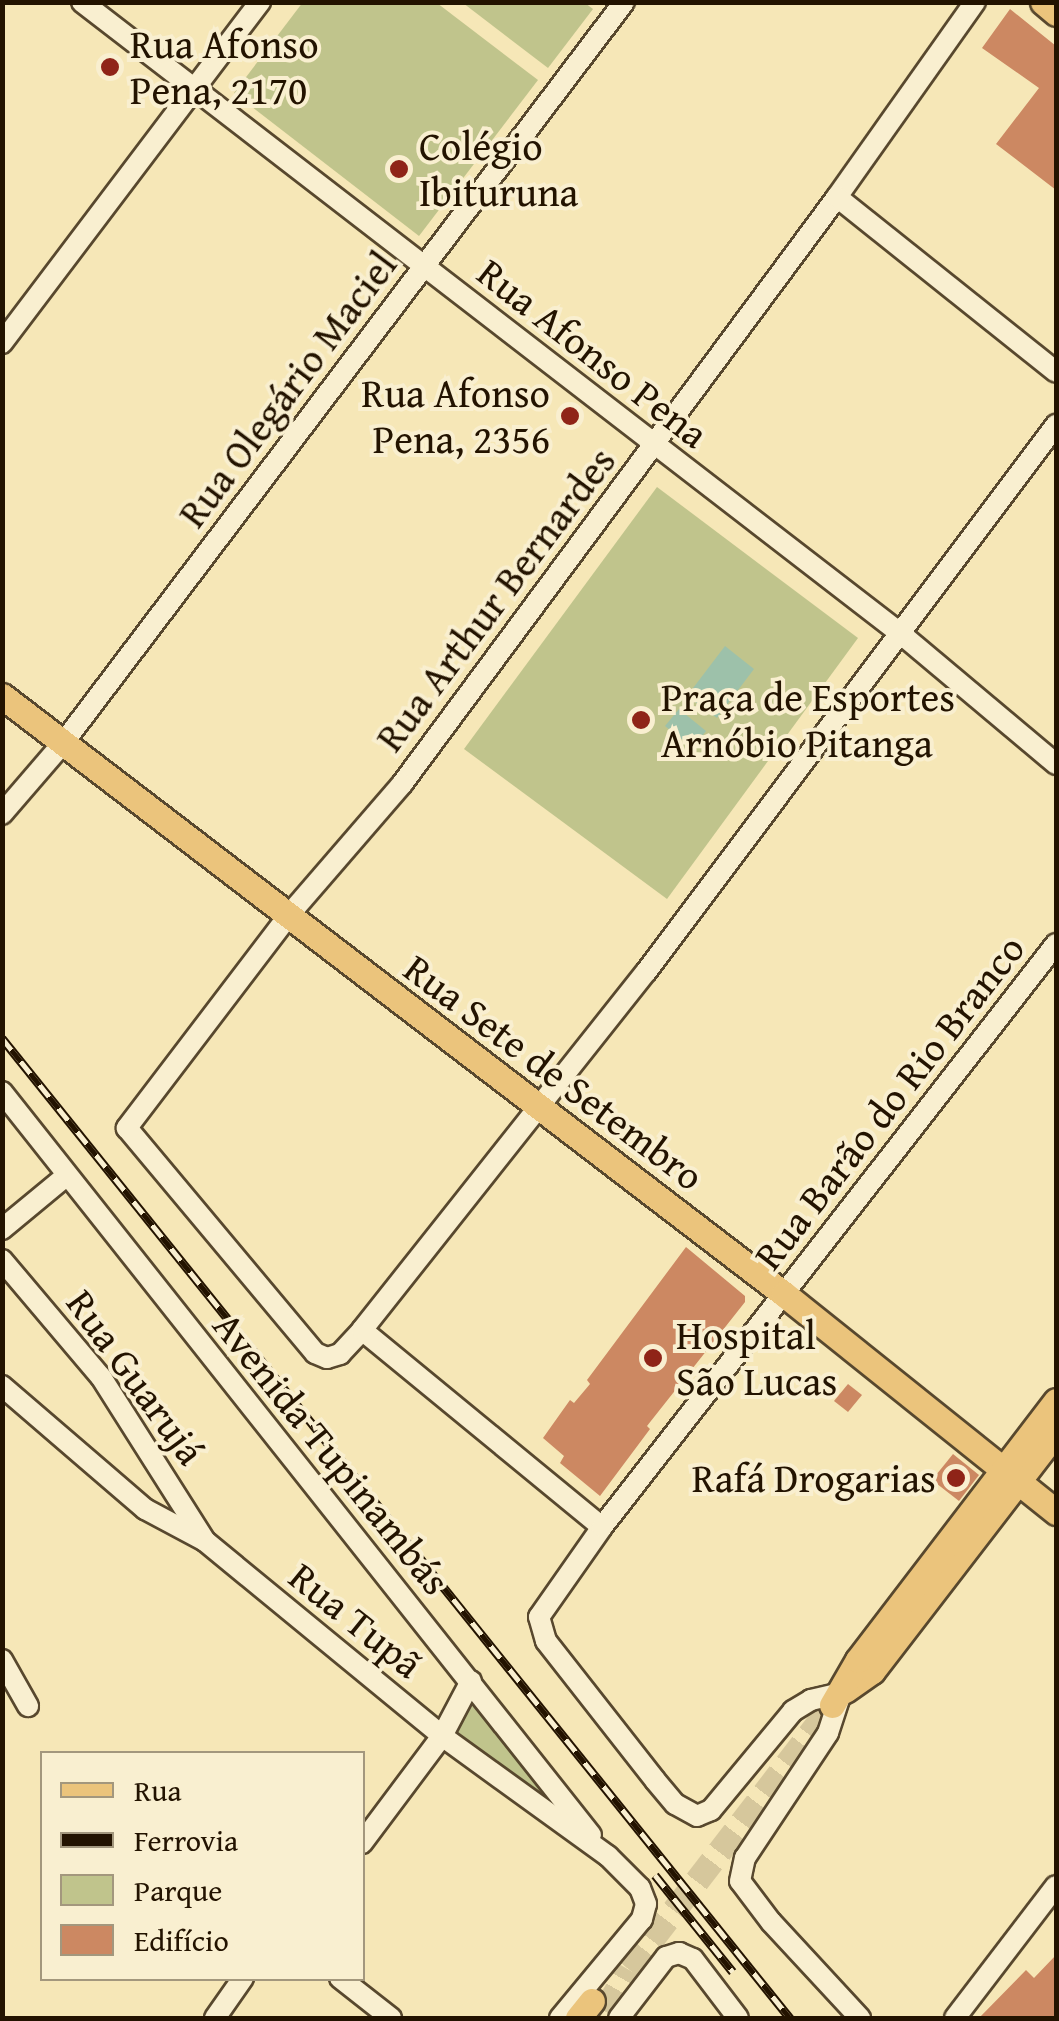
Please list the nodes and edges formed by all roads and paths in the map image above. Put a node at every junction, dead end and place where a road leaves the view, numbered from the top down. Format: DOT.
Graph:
graph roads {
  1 [pos="82,2"];
  2 [pos="260,2"];
  3 [pos="624,2"];
  4 [pos="975,2"];
  5 [pos="1043,2"];
  6 [pos="1056,14"];
  7 [pos="194,86"];
  8 [pos="837,197"];
  9 [pos="424,266"];
  10 [pos="2,344"];
  11 [pos="1056,372"];
  12 [pos="1056,425"];
  13 [pos="653,444"];
  14 [pos="900,633"];
  15 [pos="2,696"];
  16 [pos="64,742"];
  17 [pos="1056,764"];
  18 [pos="2,814"];
  19 [pos="289,915"];
  20 [pos="1056,944"];
  21 [pos="4,1097"];
  22 [pos="538,1108"];
  23 [pos="66,1176"];
  24 [pos="2,1229"];
  25 [pos="2,1260"];
  26 [pos="784,1294"];
  27 [pos="362,1330"];
  28 [pos="2,1386"];
  29 [pos="1056,1400"];
  30 [pos="1056,1432"];
  31 [pos="1010,1477"];
  32 [pos="1056,1512"];
  33 [pos="602,1527"];
  34 [pos="206,1541"];
  35 [pos="2,1660"];
  36 [pos="471,1682"];
  37 [pos="836,1699"];
  38 [pos="28,1706"];
  39 [pos="442,1736"];
  40 [pos="365,1839"];
  41 [pos="608,1856"];
  42 [pos="1056,1886"];
  43 [pos="241,1981"];
  44 [pos="344,1981"];
  45 [pos="598,2014"];
  46 [pos="215,2018"];
  47 [pos="391,2018"];
  48 [pos="560,2018"];
  49 [pos="738,2018"];
  50 [pos="860,2018"];
  51 [pos="955,2018"];
  1 -- 7 [label="street, Rua Afonso Pena"];
  2 -- 7 [label="street"];
  3 -- 9 [label="street, Rua Olegário Maciel"];
  4 -- 8 [label="street, Rua Arthur Bernardes"];
  5 -- 6 [label="main road"];
  7 -- 9 [label="street, Rua Afonso Pena"];
  7 -- 10 [label="street"];
  8 -- 11 [label="street"];
  8 -- 13 [label="street, Rua Arthur Bernardes"];
  9 -- 13 [label="street, Rua Afonso Pena"];
  9 -- 16 [label="street, Rua Olegário Maciel"];
  12 -- 14 [label="street"];
  13 -- 14 [label="street, Rua Afonso Pena"];
  13 -- 19 [label="street, Rua Arthur Bernardes"];
  14 -- 17 [label="street, Rua Afonso Pena"];
  14 -- 22 [label="street"];
  15 -- 16 [label="main road, Rua Sete de Setembro"];
  16 -- 18 [label="street, Rua Olegário Maciel"];
  16 -- 19 [label="main road, Rua Sete de Setembro"];
  19 -- 22 [label="main road, Rua Sete de Setembro"];
  19 -- 27 [label="street, Rua Arthur Bernardes"];
  20 -- 26 [label="street, Rua Barão do Rio Branco"];
  21 -- 23 [label="street, Avenida Tupinambás"];
  22 -- 26 [label="main road, Rua Sete de Setembro"];
  22 -- 27 [label="street"];
  23 -- 24 [label="street"];
  23 -- 36 [label="street, Avenida Tupinambás"];
  25 -- 34 [label="street, Rua Guarujá"];
  26 -- 31 [label="main road, Rua Sete de Setembro"];
  26 -- 33 [label="street, Rua Barão do Rio Branco"];
  27 -- 33 [label="street"];
  28 -- 34 [label="street, Rua Tupã"];
  29 -- 31 [label="main road"];
  30 -- 31 [label="main road"];
  31 -- 32 [label="main road, Rua Sete de Setembro"];
  31 -- 37 [label="main road"];
  33 -- 37 [label="street, Rua Barão do Rio Branco"];
  34 -- 39 [label="street, Rua Tupã"];
  35 -- 38 [label="street"];
  36 -- 39 [label="street"];
  36 -- 41 [label="street, Avenida Tupinambás"];
  37 -- 50 [label="street"];
  39 -- 40 [label="street"];
  39 -- 41 [label="street, Rua Tupã"];
  41 -- 48 [label="street, Rua Tupã"];
  42 -- 51 [label="street"];
  43 -- 46 [label="street"];
  44 -- 47 [label="street"];
  45 -- 49 [label="street"];
}
